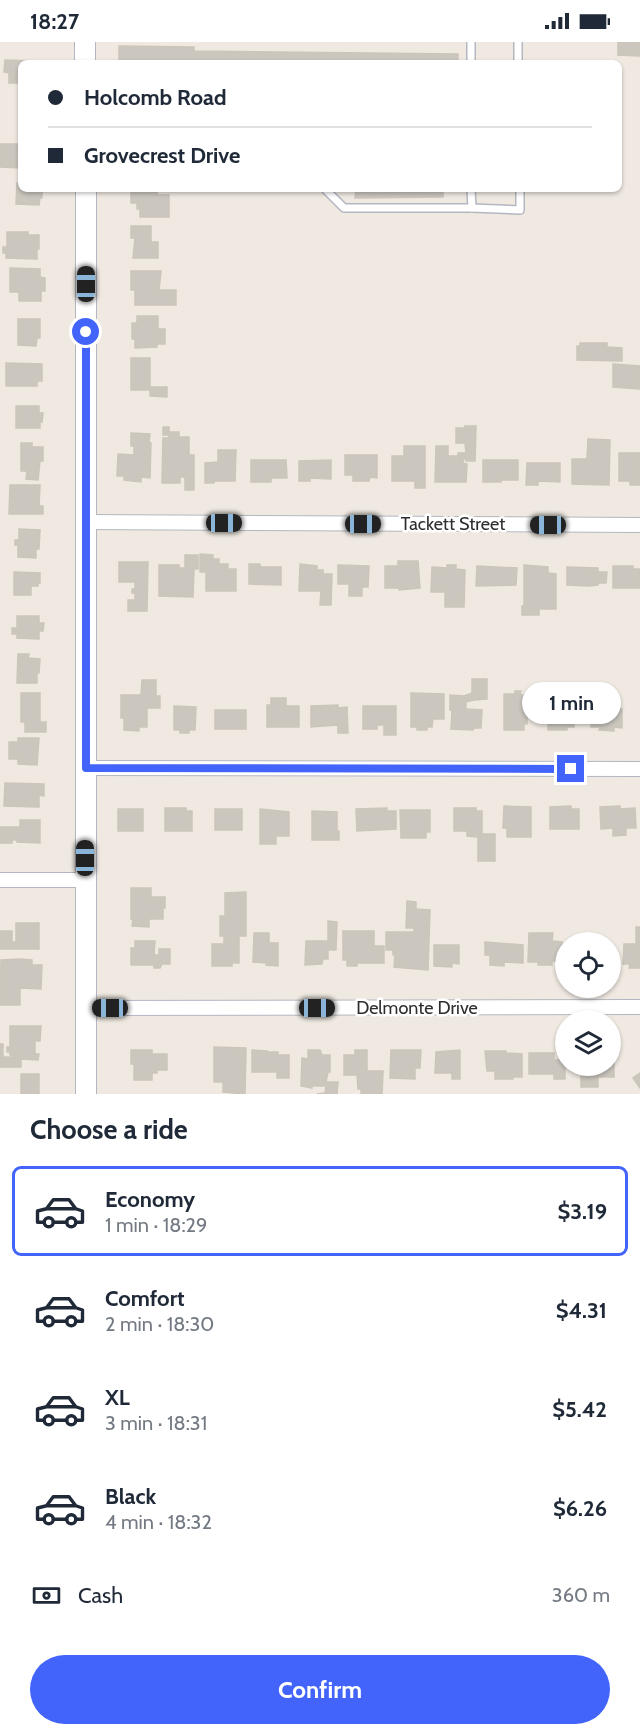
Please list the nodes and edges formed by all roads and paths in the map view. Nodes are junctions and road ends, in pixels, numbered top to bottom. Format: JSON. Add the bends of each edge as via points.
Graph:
{"nodes":[{"id":1,"x":85,"y":42,"type":"edge"},
{"id":2,"x":471,"y":42,"type":"edge"},
{"id":3,"x":518,"y":42,"type":"edge"},
{"id":4,"x":86,"y":60,"type":"edge"},
{"id":5,"x":471,"y":60,"type":"edge"},
{"id":6,"x":518,"y":60,"type":"edge"},
{"id":7,"x":86,"y":192,"type":"edge"},
{"id":8,"x":328,"y":192,"type":"edge"},
{"id":9,"x":471,"y":192,"type":"edge"},
{"id":10,"x":520,"y":192,"type":"edge"},
{"id":11,"x":472,"y":208,"type":"junction"},
{"id":12,"x":86,"y":522,"type":"junction"},
{"id":13,"x":640,"y":525,"type":"edge"},
{"id":14,"x":86,"y":768,"type":"junction"},
{"id":15,"x":640,"y":769,"type":"edge"},
{"id":16,"x":0,"y":880,"type":"edge"},
{"id":17,"x":85,"y":880,"type":"junction"},
{"id":18,"x":640,"y":1007,"type":"edge"},
{"id":19,"x":86,"y":1008,"type":"junction"},
{"id":20,"x":86,"y":1094,"type":"edge"}],
"edges":[{"from":1,"to":4,"type":"street"},
{"from":2,"to":5,"type":"lane"},
{"from":3,"to":6,"type":"lane"},
{"from":7,"to":12,"type":"street"},
{"from":8,"to":11,"type":"lane","via":[[344,208]]},
{"from":9,"to":11,"type":"lane"},
{"from":10,"to":11,"type":"lane","via":[[520,210]]},
{"from":12,"to":13,"type":"street","name":"Tackett Street"},
{"from":12,"to":14,"type":"street"},
{"from":14,"to":15,"type":"street"},
{"from":14,"to":17,"type":"street"},
{"from":16,"to":17,"type":"street"},
{"from":17,"to":19,"type":"street"},
{"from":18,"to":19,"type":"street","name":"Delmonte Drive"},
{"from":19,"to":20,"type":"street"}]}
